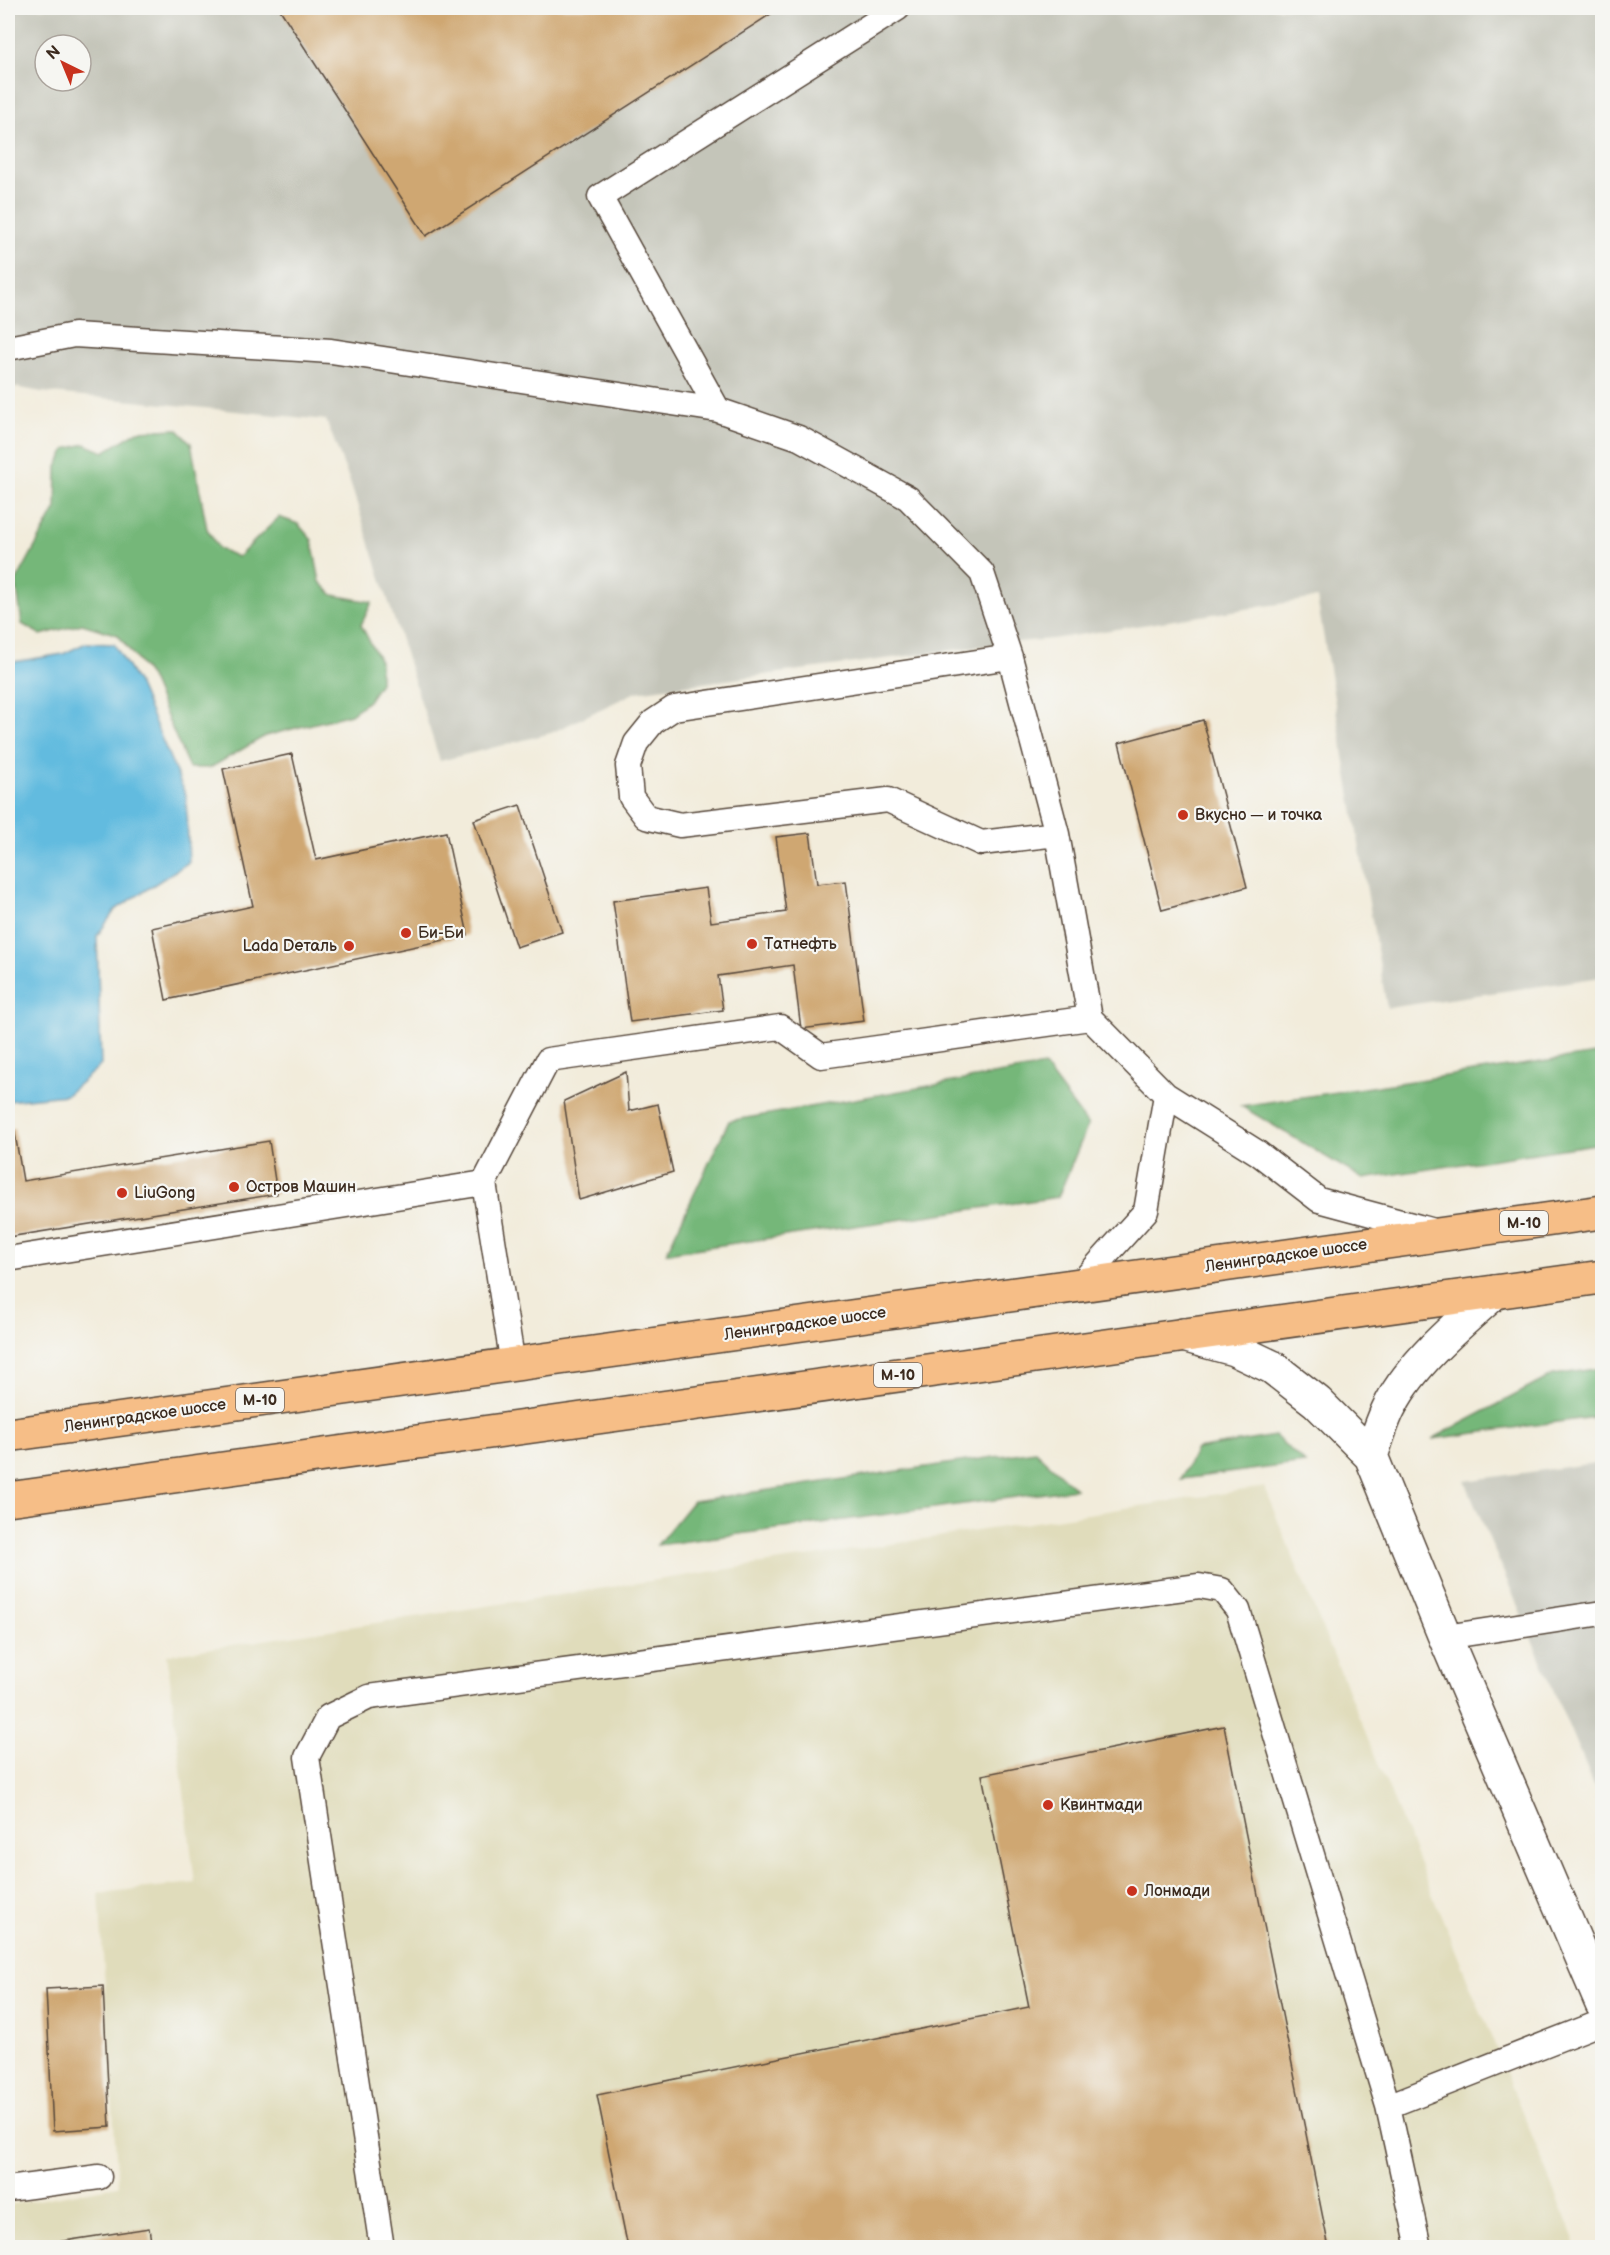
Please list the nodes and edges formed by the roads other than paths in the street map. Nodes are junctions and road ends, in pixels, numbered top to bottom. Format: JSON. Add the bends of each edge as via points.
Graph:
{"nodes":[{"id":1,"x":898,"y":8,"type":"edge"},
{"id":2,"x":8,"y":348,"type":"edge"},
{"id":3,"x":718,"y":410,"type":"junction"},
{"id":4,"x":1010,"y":657,"type":"junction"},
{"id":5,"x":1057,"y":834,"type":"junction"},
{"id":6,"x":1090,"y":1018,"type":"junction"},
{"id":7,"x":1166,"y":1095,"type":"junction"},
{"id":8,"x":484,"y":1183,"type":"junction"},
{"id":9,"x":1602,"y":1212,"type":"edge"},
{"id":10,"x":1446,"y":1234,"type":"junction"},
{"id":11,"x":8,"y":1259,"type":"edge"},
{"id":12,"x":1602,"y":1277,"type":"edge"},
{"id":13,"x":1078,"y":1286,"type":"junction"},
{"id":14,"x":1495,"y":1292,"type":"junction"},
{"id":15,"x":1183,"y":1335,"type":"junction"},
{"id":16,"x":513,"y":1365,"type":"junction"},
{"id":17,"x":8,"y":1435,"type":"edge"},
{"id":18,"x":1371,"y":1456,"type":"junction"},
{"id":19,"x":8,"y":1500,"type":"edge"},
{"id":20,"x":1602,"y":1613,"type":"edge"},
{"id":21,"x":1445,"y":1637,"type":"junction"},
{"id":22,"x":1602,"y":2004,"type":"edge"},
{"id":23,"x":1602,"y":2022,"type":"edge"},
{"id":24,"x":1388,"y":2106,"type":"junction"},
{"id":25,"x":99,"y":2177,"type":"dead end"},
{"id":26,"x":8,"y":2189,"type":"edge"},
{"id":27,"x":382,"y":2247,"type":"edge"},
{"id":28,"x":1419,"y":2247,"type":"edge"}],
"edges":[{"from":1,"to":3,"type":"lane","via":[[600,197]]},
{"from":2,"to":3,"type":"lane","via":[[74,335],[331,351]]},
{"from":3,"to":4,"type":"lane","via":[[799,438],[908,498],[982,573]]},
{"from":4,"to":5,"type":"lane"},
{"from":4,"to":5,"type":"lane","via":[[674,708],[653,722],[636,743],[628,766],[631,797],[646,817],[680,825],[888,800],[981,843]]},
{"from":5,"to":6,"type":"lane"},
{"from":6,"to":7,"type":"lane"},
{"from":6,"to":8,"type":"lane","via":[[821,1056],[780,1027],[548,1060]]},
{"from":7,"to":10,"type":"lane","via":[[1258,1154],[1319,1200]]},
{"from":7,"to":13,"type":"lane","via":[[1146,1211]]},
{"from":8,"to":11,"type":"lane"},
{"from":8,"to":16,"type":"lane"},
{"from":9,"to":10,"type":"highway","name":"Ленинградское шоссе","number":"М-10"},
{"from":10,"to":13,"type":"highway","name":"Ленинградское шоссе","number":"М-10"},
{"from":12,"to":14,"type":"highway","number":"М-10"},
{"from":13,"to":16,"type":"highway","name":"Ленинградское шоссе","number":"М-10"},
{"from":14,"to":15,"type":"highway","number":"М-10"},
{"from":14,"to":18,"type":"street","via":[[1449,1332],[1415,1370],[1391,1404]]},
{"from":15,"to":18,"type":"street","via":[[1234,1349],[1272,1367],[1317,1402]]},
{"from":15,"to":19,"type":"highway","number":"М-10"},
{"from":16,"to":17,"type":"highway","name":"Ленинградское шоссе","number":"М-10"},
{"from":18,"to":21,"type":"street"},
{"from":20,"to":21,"type":"lane"},
{"from":21,"to":22,"type":"street"},
{"from":23,"to":24,"type":"lane"},
{"from":24,"to":27,"type":"lane","via":[[1238,1610],[1222,1590],[1199,1586],[369,1697],[328,1717],[307,1757]]},
{"from":24,"to":28,"type":"lane"},
{"from":25,"to":26,"type":"lane"}]}
